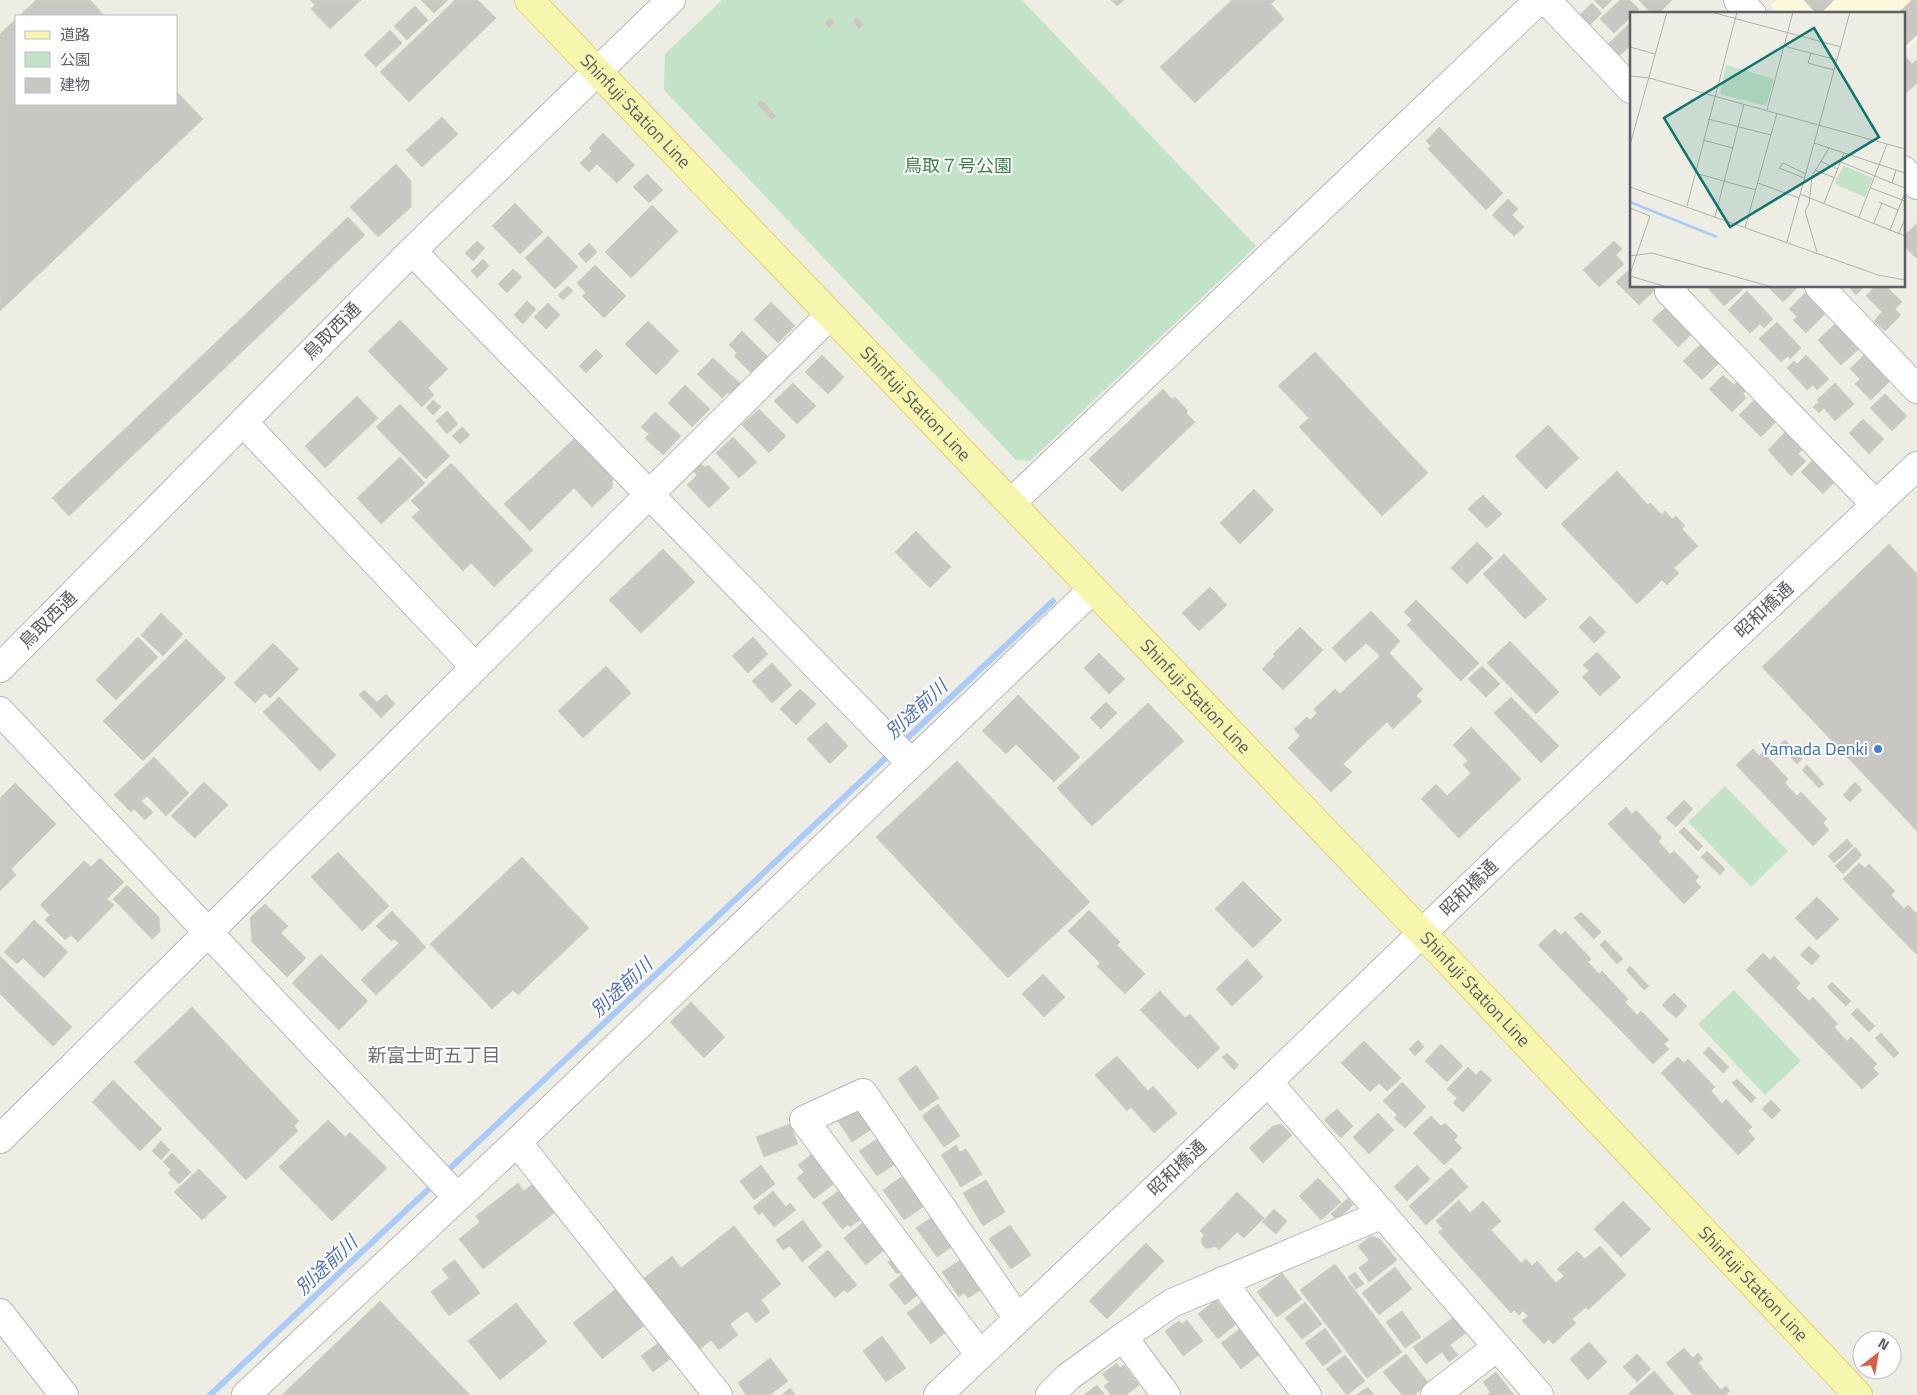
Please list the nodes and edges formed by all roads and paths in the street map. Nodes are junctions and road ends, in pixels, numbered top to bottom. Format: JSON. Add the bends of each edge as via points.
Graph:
{"nodes":[{"id":1,"x":529,"y":0,"type":"edge"},
{"id":2,"x":671,"y":0,"type":"edge"},
{"id":3,"x":1539,"y":0,"type":"edge"},
{"id":4,"x":1546,"y":0,"type":"edge"},
{"id":5,"x":1738,"y":0,"type":"edge"},
{"id":6,"x":1750,"y":12,"type":"edge"},
{"id":7,"x":597,"y":71,"type":"junction"},
{"id":8,"x":1630,"y":88,"type":"edge"},
{"id":9,"x":1904,"y":171,"type":"edge"},
{"id":10,"x":1917,"y":185,"type":"edge"},
{"id":11,"x":412,"y":251,"type":"junction"},
{"id":12,"x":1672,"y":288,"type":"edge"},
{"id":13,"x":1821,"y":288,"type":"edge"},
{"id":14,"x":830,"y":316,"type":"junction"},
{"id":15,"x":1917,"y":389,"type":"edge"},
{"id":16,"x":243,"y":422,"type":"junction"},
{"id":17,"x":1917,"y":466,"type":"edge"},
{"id":18,"x":649,"y":495,"type":"junction"},
{"id":19,"x":1011,"y":503,"type":"junction"},
{"id":20,"x":1876,"y":505,"type":"junction"},
{"id":21,"x":1092,"y":590,"type":"junction"},
{"id":22,"x":0,"y":668,"type":"edge"},
{"id":23,"x":475,"y":668,"type":"junction"},
{"id":24,"x":0,"y":711,"type":"edge"},
{"id":25,"x":911,"y":763,"type":"junction"},
{"id":26,"x":208,"y":933,"type":"junction"},
{"id":27,"x":1422,"y":933,"type":"junction"},
{"id":28,"x":1268,"y":1082,"type":"junction"},
{"id":29,"x":0,"y":1140,"type":"edge"},
{"id":30,"x":517,"y":1142,"type":"junction"},
{"id":31,"x":457,"y":1197,"type":"junction"},
{"id":32,"x":1384,"y":1214,"type":"junction"},
{"id":33,"x":1222,"y":1281,"type":"junction"},
{"id":34,"x":0,"y":1313,"type":"edge"},
{"id":35,"x":1018,"y":1319,"type":"junction"},
{"id":36,"x":1123,"y":1337,"type":"junction"},
{"id":37,"x":1497,"y":1347,"type":"junction"},
{"id":38,"x":980,"y":1355,"type":"junction"},
{"id":39,"x":64,"y":1395,"type":"edge"},
{"id":40,"x":246,"y":1395,"type":"edge"},
{"id":41,"x":718,"y":1395,"type":"edge"},
{"id":42,"x":938,"y":1395,"type":"edge"},
{"id":43,"x":1050,"y":1395,"type":"edge"},
{"id":44,"x":1166,"y":1395,"type":"edge"},
{"id":45,"x":1307,"y":1395,"type":"edge"},
{"id":46,"x":1435,"y":1395,"type":"edge"},
{"id":47,"x":1539,"y":1395,"type":"edge"},
{"id":48,"x":1858,"y":1395,"type":"edge"}],
"edges":[{"from":1,"to":7,"type":"main road","name":"Shinfuji Station Line"},
{"from":2,"to":7,"type":"street","name":"鳥取西通"},
{"from":3,"to":19,"type":"street"},
{"from":4,"to":8,"type":"street"},
{"from":5,"to":6,"type":"street"},
{"from":7,"to":11,"type":"street","name":"鳥取西通"},
{"from":7,"to":14,"type":"main road","name":"Shinfuji Station Line"},
{"from":9,"to":10,"type":"street"},
{"from":11,"to":16,"type":"street","name":"鳥取西通"},
{"from":11,"to":18,"type":"street"},
{"from":12,"to":20,"type":"street","via":[[1669,291]]},
{"from":13,"to":15,"type":"street"},
{"from":14,"to":18,"type":"street"},
{"from":14,"to":19,"type":"main road","name":"Shinfuji Station Line"},
{"from":16,"to":22,"type":"street","name":"鳥取西通"},
{"from":16,"to":23,"type":"street"},
{"from":17,"to":20,"type":"street","name":"昭和橋通"},
{"from":18,"to":23,"type":"street"},
{"from":18,"to":25,"type":"street"},
{"from":19,"to":21,"type":"main road","name":"Shinfuji Station Line"},
{"from":20,"to":27,"type":"street","name":"昭和橋通"},
{"from":21,"to":25,"type":"street"},
{"from":21,"to":27,"type":"main road","name":"Shinfuji Station Line"},
{"from":23,"to":26,"type":"street"},
{"from":24,"to":26,"type":"street"},
{"from":25,"to":30,"type":"street"},
{"from":26,"to":29,"type":"street"},
{"from":26,"to":31,"type":"street"},
{"from":27,"to":28,"type":"street","name":"昭和橋通"},
{"from":27,"to":48,"type":"main road","name":"Shinfuji Station Line"},
{"from":28,"to":32,"type":"street"},
{"from":28,"to":35,"type":"street","name":"昭和橋通"},
{"from":30,"to":31,"type":"street"},
{"from":30,"to":41,"type":"street"},
{"from":31,"to":40,"type":"street"},
{"from":32,"to":33,"type":"street"},
{"from":32,"to":37,"type":"street"},
{"from":33,"to":36,"type":"street","via":[[1172,1303]]},
{"from":33,"to":45,"type":"street"},
{"from":34,"to":39,"type":"street"},
{"from":35,"to":38,"type":"street","name":"昭和橋通"},
{"from":35,"to":38,"type":"street","via":[[863,1093],[804,1120]]},
{"from":36,"to":43,"type":"street","via":[[1068,1377]]},
{"from":36,"to":44,"type":"street"},
{"from":37,"to":46,"type":"street"},
{"from":37,"to":47,"type":"street"},
{"from":38,"to":42,"type":"street","name":"昭和橋通"}]}
